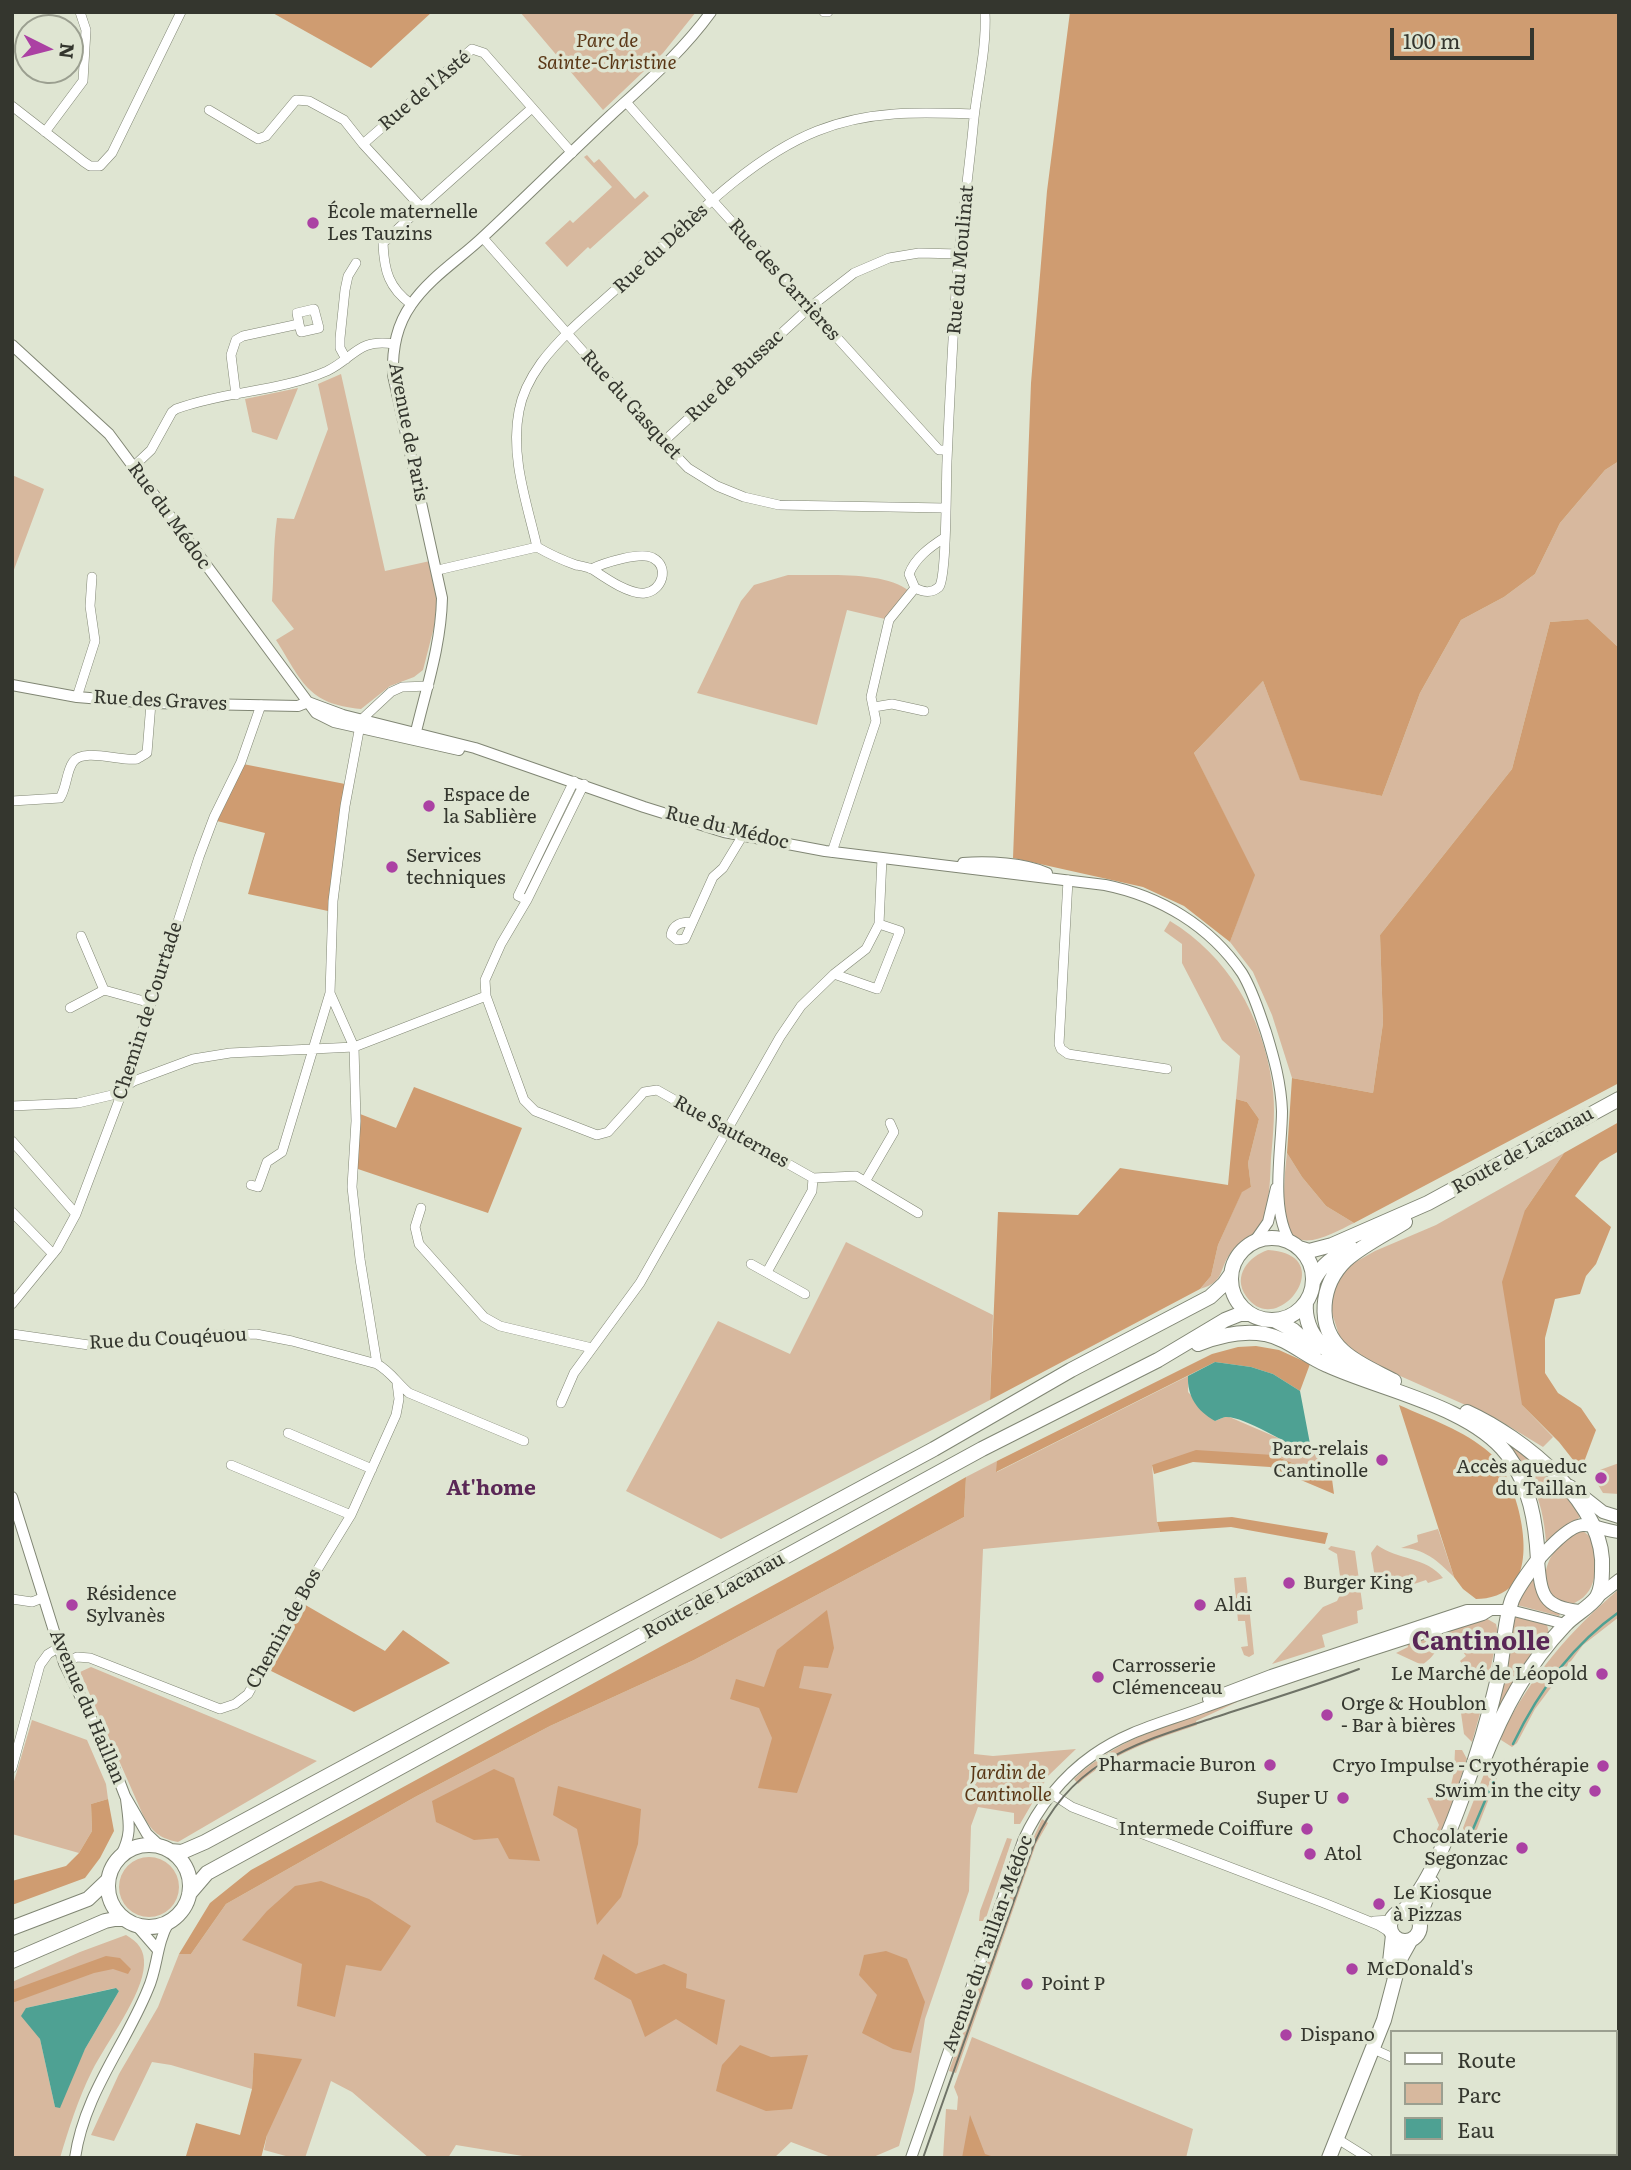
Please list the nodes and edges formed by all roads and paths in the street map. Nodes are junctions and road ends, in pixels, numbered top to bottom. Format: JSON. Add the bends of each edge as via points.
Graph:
{"nodes":[{"id":1,"x":80,"y":12,"type":"edge"},
{"id":2,"x":181,"y":12,"type":"edge"},
{"id":3,"x":710,"y":12,"type":"edge"},
{"id":4,"x":985,"y":12,"type":"edge"},
{"id":5,"x":626,"y":102,"type":"junction"},
{"id":6,"x":12,"y":106,"type":"edge"},
{"id":7,"x":532,"y":108,"type":"junction"},
{"id":8,"x":209,"y":110,"type":"dead end"},
{"id":9,"x":974,"y":114,"type":"junction"},
{"id":10,"x":45,"y":132,"type":"junction"},
{"id":11,"x":363,"y":144,"type":"junction"},
{"id":12,"x":572,"y":153,"type":"junction"},
{"id":13,"x":713,"y":201,"type":"junction"},
{"id":14,"x":421,"y":207,"type":"junction"},
{"id":15,"x":482,"y":238,"type":"junction"},
{"id":16,"x":959,"y":254,"type":"junction"},
{"id":17,"x":356,"y":264,"type":"dead end"},
{"id":18,"x":411,"y":304,"type":"junction"},
{"id":19,"x":809,"y":307,"type":"junction"},
{"id":20,"x":299,"y":324,"type":"dead end"},
{"id":21,"x":568,"y":335,"type":"junction"},
{"id":22,"x":394,"y":344,"type":"junction"},
{"id":23,"x":12,"y":345,"type":"edge"},
{"id":24,"x":345,"y":359,"type":"junction"},
{"id":25,"x":236,"y":395,"type":"junction"},
{"id":26,"x":663,"y":442,"type":"junction"},
{"id":27,"x":947,"y":450,"type":"junction"},
{"id":28,"x":133,"y":467,"type":"junction"},
{"id":29,"x":945,"y":508,"type":"junction"},
{"id":30,"x":944,"y":538,"type":"junction"},
{"id":31,"x":537,"y":547,"type":"junction"},
{"id":32,"x":591,"y":569,"type":"junction"},
{"id":33,"x":438,"y":570,"type":"junction"},
{"id":34,"x":92,"y":577,"type":"dead end"},
{"id":35,"x":915,"y":588,"type":"junction"},
{"id":36,"x":12,"y":685,"type":"edge"},
{"id":37,"x":429,"y":685,"type":"junction"},
{"id":38,"x":77,"y":697,"type":"junction"},
{"id":39,"x":308,"y":702,"type":"junction"},
{"id":40,"x":151,"y":703,"type":"junction"},
{"id":41,"x":261,"y":705,"type":"junction"},
{"id":42,"x":874,"y":707,"type":"junction"},
{"id":43,"x":924,"y":711,"type":"dead end"},
{"id":44,"x":361,"y":724,"type":"junction"},
{"id":45,"x":415,"y":733,"type":"junction"},
{"id":46,"x":579,"y":783,"type":"junction"},
{"id":47,"x":12,"y":801,"type":"edge"},
{"id":48,"x":743,"y":835,"type":"junction"},
{"id":49,"x":832,"y":852,"type":"junction"},
{"id":50,"x":882,"y":858,"type":"junction"},
{"id":51,"x":1068,"y":880,"type":"junction"},
{"id":52,"x":692,"y":922,"type":"dead end"},
{"id":53,"x":879,"y":924,"type":"junction"},
{"id":54,"x":81,"y":936,"type":"dead end"},
{"id":55,"x":834,"y":974,"type":"junction"},
{"id":56,"x":104,"y":989,"type":"junction"},
{"id":57,"x":330,"y":993,"type":"junction"},
{"id":58,"x":486,"y":996,"type":"junction"},
{"id":59,"x":150,"y":1003,"type":"junction"},
{"id":60,"x":70,"y":1008,"type":"dead end"},
{"id":61,"x":354,"y":1047,"type":"junction"},
{"id":62,"x":312,"y":1050,"type":"junction"},
{"id":63,"x":1167,"y":1069,"type":"dead end"},
{"id":64,"x":124,"y":1087,"type":"junction"},
{"id":65,"x":1619,"y":1099,"type":"edge"},
{"id":66,"x":12,"y":1106,"type":"edge"},
{"id":67,"x":890,"y":1123,"type":"dead end"},
{"id":68,"x":726,"y":1129,"type":"junction"},
{"id":69,"x":12,"y":1141,"type":"edge"},
{"id":70,"x":813,"y":1178,"type":"junction"},
{"id":71,"x":866,"y":1180,"type":"junction"},
{"id":72,"x":1278,"y":1182,"type":"junction"},
{"id":73,"x":251,"y":1185,"type":"dead end"},
{"id":74,"x":1428,"y":1203,"type":"junction"},
{"id":75,"x":421,"y":1208,"type":"dead end"},
{"id":76,"x":12,"y":1212,"type":"edge"},
{"id":77,"x":918,"y":1213,"type":"dead end"},
{"id":78,"x":76,"y":1214,"type":"junction"},
{"id":79,"x":1405,"y":1222,"type":"junction"},
{"id":80,"x":1254,"y":1242,"type":"junction"},
{"id":81,"x":1295,"y":1245,"type":"junction"},
{"id":82,"x":53,"y":1254,"type":"junction"},
{"id":83,"x":751,"y":1264,"type":"dead end"},
{"id":84,"x":767,"y":1272,"type":"junction"},
{"id":85,"x":1231,"y":1274,"type":"junction"},
{"id":86,"x":1313,"y":1282,"type":"junction"},
{"id":87,"x":805,"y":1294,"type":"dead end"},
{"id":88,"x":1306,"y":1302,"type":"junction"},
{"id":89,"x":12,"y":1304,"type":"edge"},
{"id":90,"x":1250,"y":1314,"type":"junction"},
{"id":91,"x":1274,"y":1320,"type":"junction"},
{"id":92,"x":12,"y":1334,"type":"edge"},
{"id":93,"x":592,"y":1348,"type":"junction"},
{"id":94,"x":1158,"y":1360,"type":"junction"},
{"id":95,"x":377,"y":1364,"type":"junction"},
{"id":96,"x":1350,"y":1375,"type":"junction"},
{"id":97,"x":1394,"y":1381,"type":"junction"},
{"id":98,"x":397,"y":1383,"type":"junction"},
{"id":99,"x":561,"y":1403,"type":"dead end"},
{"id":100,"x":288,"y":1433,"type":"dead end"},
{"id":101,"x":524,"y":1441,"type":"dead end"},
{"id":102,"x":231,"y":1465,"type":"dead end"},
{"id":103,"x":372,"y":1469,"type":"junction"},
{"id":104,"x":1559,"y":1479,"type":"junction"},
{"id":105,"x":12,"y":1497,"type":"edge"},
{"id":106,"x":351,"y":1514,"type":"junction"},
{"id":107,"x":1619,"y":1517,"type":"edge"},
{"id":108,"x":1594,"y":1527,"type":"junction"},
{"id":109,"x":1619,"y":1532,"type":"edge"},
{"id":110,"x":1538,"y":1560,"type":"junction"},
{"id":111,"x":1619,"y":1580,"type":"edge"},
{"id":112,"x":1597,"y":1597,"type":"junction"},
{"id":113,"x":42,"y":1598,"type":"junction"},
{"id":114,"x":12,"y":1599,"type":"edge"},
{"id":115,"x":1510,"y":1609,"type":"junction"},
{"id":116,"x":1579,"y":1611,"type":"junction"},
{"id":117,"x":1566,"y":1624,"type":"junction"},
{"id":118,"x":58,"y":1648,"type":"junction"},
{"id":119,"x":64,"y":1663,"type":"junction"},
{"id":120,"x":12,"y":1768,"type":"edge"},
{"id":121,"x":1052,"y":1794,"type":"junction"},
{"id":122,"x":125,"y":1796,"type":"junction"},
{"id":123,"x":166,"y":1849,"type":"junction"},
{"id":124,"x":121,"y":1856,"type":"junction"},
{"id":125,"x":108,"y":1880,"type":"junction"},
{"id":126,"x":189,"y":1894,"type":"junction"},
{"id":127,"x":1403,"y":1911,"type":"junction"},
{"id":128,"x":131,"y":1922,"type":"junction"},
{"id":129,"x":169,"y":1922,"type":"junction"},
{"id":130,"x":1420,"y":1922,"type":"junction"},
{"id":131,"x":12,"y":1928,"type":"edge"},
{"id":132,"x":1392,"y":1930,"type":"junction"},
{"id":133,"x":1410,"y":1941,"type":"junction"},
{"id":134,"x":157,"y":1949,"type":"junction"},
{"id":135,"x":12,"y":1961,"type":"edge"},
{"id":136,"x":1371,"y":2048,"type":"junction"},
{"id":137,"x":1390,"y":2057,"type":"edge"},
{"id":138,"x":1336,"y":2138,"type":"junction"},
{"id":139,"x":75,"y":2158,"type":"edge"},
{"id":140,"x":911,"y":2158,"type":"edge"},
{"id":141,"x":1329,"y":2158,"type":"edge"},
{"id":142,"x":1368,"y":2158,"type":"edge"}],
"edges":[{"from":1,"to":10,"type":"street","via":[[86,30],[83,81]]},
{"from":2,"to":10,"type":"street","via":[[112,153],[100,166],[90,166]]},
{"from":3,"to":5,"type":"street","name":"Avenue de Paris","via":[[684,48]]},
{"from":4,"to":9,"type":"street","name":"Rue du Moulinat"},
{"from":5,"to":12,"type":"street","name":"Avenue de Paris"},
{"from":5,"to":13,"type":"street","name":"Rue des Carrières"},
{"from":6,"to":10,"type":"street"},
{"from":7,"to":11,"type":"street","name":"Rue de l'Asté","via":[[484,53],[472,49]]},
{"from":7,"to":12,"type":"street","name":"Rue de l'Asté"},
{"from":7,"to":14,"type":"street"},
{"from":8,"to":11,"type":"street","via":[[258,139],[266,136],[296,100],[304,99],[344,120]]},
{"from":9,"to":13,"type":"street","name":"Rue du Déhès","via":[[908,111],[836,123],[768,156]]},
{"from":9,"to":16,"type":"street","name":"Rue du Moulinat"},
{"from":11,"to":14,"type":"street","name":"Rue de l'Asté"},
{"from":12,"to":15,"type":"street","name":"Avenue de Paris"},
{"from":13,"to":19,"type":"street","name":"Rue des Carrières"},
{"from":13,"to":21,"type":"street","name":"Rue du Déhès"},
{"from":14,"to":18,"type":"street","via":[[383,243],[393,289]]},
{"from":15,"to":18,"type":"street","name":"Avenue de Paris"},
{"from":15,"to":21,"type":"street","name":"Rue du Gasquet"},
{"from":16,"to":19,"type":"street","name":"Rue de Bussac","via":[[889,258],[853,273]]},
{"from":16,"to":27,"type":"street","name":"Rue du Moulinat"},
{"from":17,"to":24,"type":"street","via":[[345,290],[340,338]]},
{"from":18,"to":22,"type":"street","name":"Avenue de Paris"},
{"from":19,"to":26,"type":"street","name":"Rue de Bussac"},
{"from":19,"to":27,"type":"street","name":"Rue des Carrières","via":[[939,450]]},
{"from":20,"to":25,"type":"street","via":[[236,340],[231,355]]},
{"from":21,"to":26,"type":"street","name":"Rue du Gasquet"},
{"from":21,"to":31,"type":"street","name":"Rue du Déhès","via":[[542,362],[519,410],[516,454]]},
{"from":22,"to":24,"type":"street","via":[[362,346]]},
{"from":22,"to":33,"type":"street","name":"Avenue de Paris","via":[[393,375]]},
{"from":23,"to":28,"type":"street","name":"Rue du Médoc","via":[[97,421]]},
{"from":24,"to":25,"type":"street","via":[[301,381]]},
{"from":25,"to":28,"type":"street","via":[[172,412],[151,450]]},
{"from":26,"to":29,"type":"street","name":"Rue du Gasquet","via":[[688,468],[744,497],[779,505]]},
{"from":27,"to":29,"type":"street","name":"Rue du Moulinat"},
{"from":28,"to":39,"type":"street","name":"Rue du Médoc"},
{"from":29,"to":30,"type":"street","name":"Rue du Moulinat"},
{"from":30,"to":35,"type":"street","via":[[911,568],[910,583]]},
{"from":30,"to":35,"type":"street","name":"Rue du Moulinat","via":[[942,582],[932,592]]},
{"from":31,"to":32,"type":"street"},
{"from":31,"to":33,"type":"street"},
{"from":32,"to":32,"type":"street","via":[[640,593],[654,590],[663,574],[661,565],[644,555]]},
{"from":33,"to":37,"type":"street","name":"Avenue de Paris","via":[[442,625]]},
{"from":34,"to":38,"type":"street","via":[[95,640]]},
{"from":35,"to":42,"type":"street","via":[[889,621],[871,697]]},
{"from":36,"to":38,"type":"street","name":"Rue des Graves"},
{"from":37,"to":44,"type":"street","via":[[391,692]]},
{"from":37,"to":45,"type":"street","name":"Avenue de Paris"},
{"from":38,"to":40,"type":"street","name":"Rue des Graves"},
{"from":39,"to":41,"type":"street","name":"Rue des Graves"},
{"from":39,"to":44,"type":"street","name":"Rue du Médoc","via":[[316,713],[334,722]]},
{"from":40,"to":41,"type":"street","name":"Rue des Graves"},
{"from":40,"to":47,"type":"street","via":[[147,753],[138,759],[78,757],[60,798]]},
{"from":41,"to":59,"type":"street","name":"Chemin de Courtade","via":[[206,837]]},
{"from":42,"to":43,"type":"street","via":[[892,704]]},
{"from":42,"to":49,"type":"street","via":[[876,721]]},
{"from":44,"to":45,"type":"street","name":"Rue du Médoc"},
{"from":44,"to":57,"type":"street","via":[[333,901]]},
{"from":45,"to":46,"type":"street","name":"Rue du Médoc"},
{"from":46,"to":48,"type":"street","name":"Rue du Médoc"},
{"from":46,"to":58,"type":"street","via":[[518,896],[527,900],[485,980]]},
{"from":48,"to":49,"type":"street","name":"Rue du Médoc"},
{"from":48,"to":52,"type":"street","via":[[713,877]]},
{"from":49,"to":50,"type":"street","name":"Rue du Médoc"},
{"from":50,"to":51,"type":"street","name":"Rue du Médoc"},
{"from":50,"to":53,"type":"street"},
{"from":51,"to":63,"type":"street","via":[[1061,1049],[1068,1054]]},
{"from":51,"to":72,"type":"street","name":"Rue du Médoc","via":[[1121,888],[1161,902],[1195,924],[1242,974],[1279,1081]]},
{"from":53,"to":55,"type":"street","via":[[866,949]]},
{"from":53,"to":55,"type":"street","via":[[900,931],[877,989]]},
{"from":54,"to":56,"type":"street"},
{"from":55,"to":68,"type":"street","via":[[801,1006],[779,1037]]},
{"from":56,"to":59,"type":"street"},
{"from":56,"to":60,"type":"street"},
{"from":57,"to":61,"type":"street"},
{"from":57,"to":62,"type":"street"},
{"from":58,"to":61,"type":"street"},
{"from":58,"to":68,"type":"street","name":"Rue Sauternes","via":[[524,1100],[536,1111],[597,1135],[608,1132],[645,1092],[657,1090]]},
{"from":59,"to":64,"type":"street","name":"Chemin de Courtade"},
{"from":61,"to":62,"type":"street"},
{"from":61,"to":95,"type":"street","via":[[352,1187]]},
{"from":62,"to":64,"type":"street","via":[[192,1059]]},
{"from":62,"to":73,"type":"street","via":[[282,1152],[267,1162],[258,1187]]},
{"from":64,"to":66,"type":"street","via":[[112,1095],[78,1103]]},
{"from":64,"to":78,"type":"street","name":"Chemin de Courtade"},
{"from":65,"to":74,"type":"main road","name":"Route de Lacanau"},
{"from":67,"to":71,"type":"street","via":[[894,1132]]},
{"from":68,"to":70,"type":"street","name":"Rue Sauternes"},
{"from":68,"to":93,"type":"street","via":[[640,1283]]},
{"from":69,"to":78,"type":"street"},
{"from":70,"to":71,"type":"street","via":[[843,1175]]},
{"from":70,"to":84,"type":"street","via":[[812,1191]]},
{"from":71,"to":77,"type":"street"},
{"from":72,"to":80,"type":"street","name":"Rue du Médoc","via":[[1268,1222]]},
{"from":72,"to":81,"type":"street","name":"Rue du Médoc","via":[[1283,1227]]},
{"from":74,"to":79,"type":"main road","name":"Route de Lacanau"},
{"from":74,"to":81,"type":"main road","name":"Route de Lacanau","via":[[1332,1245],[1309,1251]]},
{"from":75,"to":93,"type":"street","via":[[415,1227],[419,1244],[484,1317],[499,1326]]},
{"from":76,"to":82,"type":"street"},
{"from":78,"to":82,"type":"street","name":"Chemin de Courtade"},
{"from":79,"to":86,"type":"main road","name":"Route de Lacanau","via":[[1327,1261]]},
{"from":79,"to":97,"type":"main road","via":[[1344,1262],[1329,1283],[1324,1307],[1329,1331],[1342,1350]]},
{"from":80,"to":81,"type":"main road","via":[[1279,1238]]},
{"from":80,"to":85,"type":"main road","via":[[1235,1261]]},
{"from":81,"to":86,"type":"main road","via":[[1307,1258]]},
{"from":82,"to":89,"type":"street","name":"Chemin de Courtade"},
{"from":83,"to":84,"type":"street"},
{"from":84,"to":87,"type":"street"},
{"from":85,"to":90,"type":"main road","via":[[1234,1297]]},
{"from":85,"to":123,"type":"main road","name":"Route de Lacanau","via":[[1210,1297],[922,1456],[205,1842],[181,1852]]},
{"from":86,"to":88,"type":"main road"},
{"from":88,"to":91,"type":"main road","via":[[1286,1318]]},
{"from":88,"to":97,"type":"main road","via":[[1307,1324],[1321,1345],[1350,1366]]},
{"from":90,"to":91,"type":"main road"},
{"from":90,"to":94,"type":"main road","name":"Route de Lacanau","via":[[1225,1320]]},
{"from":91,"to":96,"type":"main road"},
{"from":92,"to":95,"type":"street","name":"Rue du Couqéuou","via":[[96,1346],[256,1334]]},
{"from":93,"to":99,"type":"street"},
{"from":94,"to":96,"type":"main road","via":[[1213,1337],[1249,1333],[1287,1342]]},
{"from":94,"to":126,"type":"main road","name":"Route de Lacanau","via":[[982,1449],[207,1873]]},
{"from":95,"to":98,"type":"street","name":"Rue du Couqéuou"},
{"from":96,"to":110,"type":"main road","via":[[1447,1412],[1497,1444],[1528,1494]]},
{"from":97,"to":104,"type":"main road","via":[[1496,1427]]},
{"from":98,"to":101,"type":"street","name":"Rue du Couqéuou","via":[[409,1393]]},
{"from":98,"to":103,"type":"street","name":"Chemin de Bos","via":[[396,1415]]},
{"from":100,"to":103,"type":"street"},
{"from":102,"to":106,"type":"street"},
{"from":103,"to":106,"type":"street","name":"Chemin de Bos"},
{"from":104,"to":107,"type":"main road","via":[[1603,1512]]},
{"from":104,"to":108,"type":"main road"},
{"from":105,"to":113,"type":"street","name":"Avenue du Haillan"},
{"from":106,"to":119,"type":"street","name":"Chemin de Bos","via":[[248,1694],[235,1704],[220,1709],[205,1705],[84,1656]]},
{"from":108,"to":109,"type":"main road"},
{"from":108,"to":110,"type":"main road","via":[[1578,1526]]},
{"from":108,"to":112,"type":"main road","via":[[1603,1568]]},
{"from":110,"to":115,"type":"main road"},
{"from":110,"to":116,"type":"main road","via":[[1547,1600],[1559,1608]]},
{"from":111,"to":112,"type":"main road"},
{"from":112,"to":116,"type":"main road"},
{"from":113,"to":114,"type":"street","via":[[32,1602]]},
{"from":113,"to":118,"type":"street","name":"Avenue du Haillan"},
{"from":115,"to":117,"type":"street","name":"Avenue du Taillan-Médoc"},
{"from":115,"to":121,"type":"street","name":"Avenue du Taillan-Médoc","via":[[1490,1610],[1174,1716],[1094,1754]]},
{"from":115,"to":127,"type":"main road","via":[[1489,1714],[1467,1780],[1429,1873]]},
{"from":116,"to":117,"type":"main road"},
{"from":117,"to":130,"type":"main road","via":[[1525,1675],[1500,1717]]},
{"from":118,"to":119,"type":"street","name":"Avenue du Haillan"},
{"from":118,"to":120,"type":"street","via":[[40,1665]]},
{"from":119,"to":122,"type":"street","name":"Avenue du Haillan"},
{"from":121,"to":132,"type":"street","via":[[1072,1807]]},
{"from":121,"to":140,"type":"street","name":"Avenue du Taillan-Médoc","via":[[1023,1841]]},
{"from":122,"to":123,"type":"street","name":"Avenue du Haillan","via":[[147,1834]]},
{"from":122,"to":124,"type":"street","name":"Avenue du Haillan","via":[[130,1830]]},
{"from":123,"to":124,"type":"main road","via":[[140,1846]]},
{"from":123,"to":126,"type":"main road","via":[[186,1870]]},
{"from":124,"to":125,"type":"main road"},
{"from":125,"to":128,"type":"main road","via":[[111,1902]]},
{"from":125,"to":131,"type":"main road","via":[[88,1899]]},
{"from":126,"to":129,"type":"main road"},
{"from":127,"to":130,"type":"main road","via":[[1412,1912]]},
{"from":127,"to":132,"type":"main road"},
{"from":128,"to":129,"type":"main road","via":[[159,1926]]},
{"from":128,"to":134,"type":"street"},
{"from":128,"to":135,"type":"main road","via":[[105,1921]]},
{"from":129,"to":134,"type":"street"},
{"from":130,"to":133,"type":"main road","via":[[1418,1935]]},
{"from":132,"to":133,"type":"main road","via":[[1401,1941]]},
{"from":132,"to":136,"type":"main road","via":[[1390,1968]]},
{"from":133,"to":136,"type":"main road"},
{"from":134,"to":139,"type":"street","via":[[150,1985],[97,2085]]},
{"from":136,"to":137,"type":"street"},
{"from":136,"to":138,"type":"main road"},
{"from":138,"to":141,"type":"main road"},
{"from":138,"to":142,"type":"street"}]}
